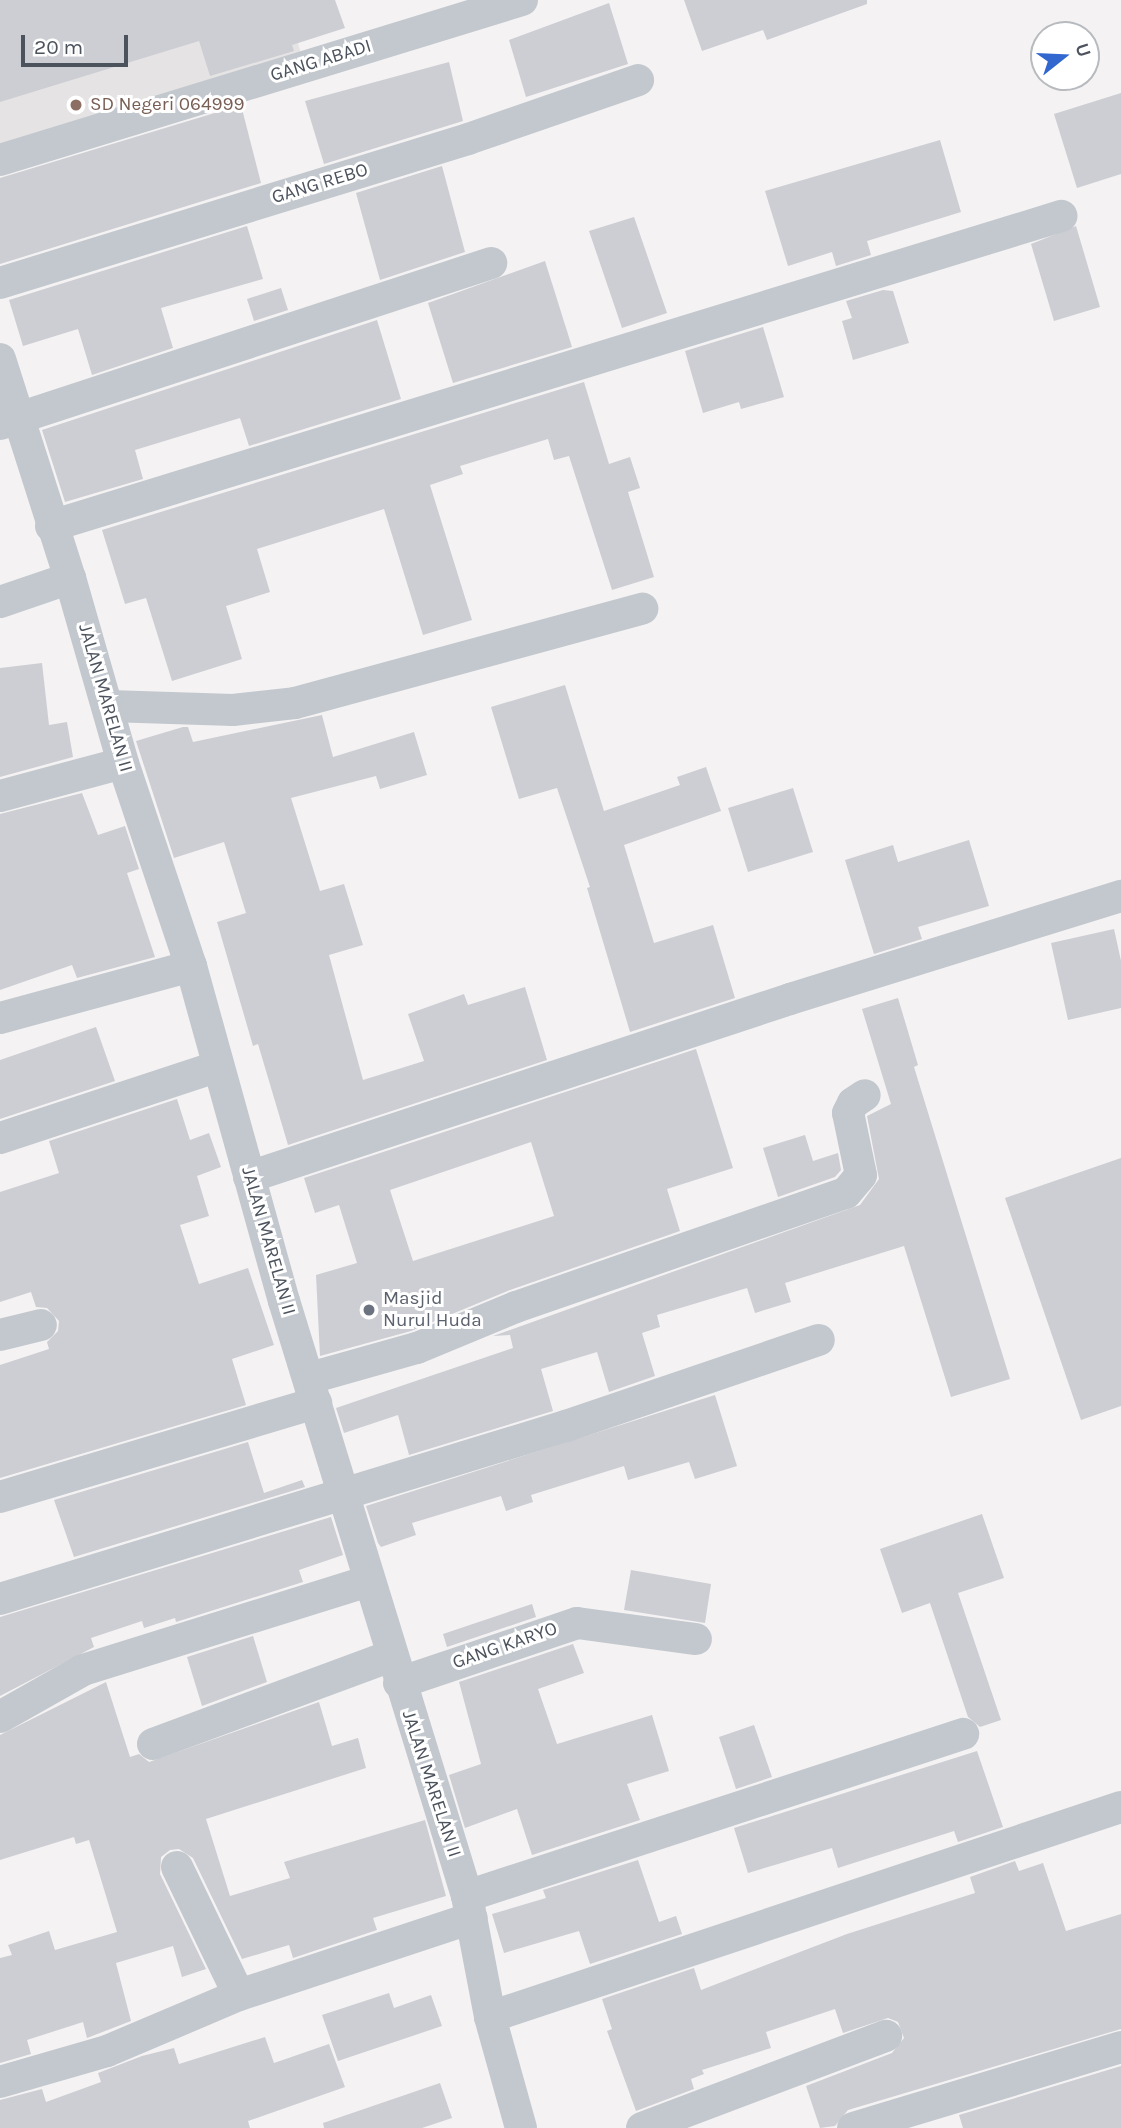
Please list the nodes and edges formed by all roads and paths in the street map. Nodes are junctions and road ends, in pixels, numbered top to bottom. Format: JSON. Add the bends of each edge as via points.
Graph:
{"nodes":[{"id":1,"x":522,"y":0,"type":"edge"},
{"id":2,"x":638,"y":80,"type":"dead end"},
{"id":3,"x":0,"y":160,"type":"edge"},
{"id":4,"x":1061,"y":216,"type":"dead end"},
{"id":5,"x":491,"y":263,"type":"dead end"},
{"id":6,"x":0,"y":283,"type":"edge"},
{"id":7,"x":0,"y":359,"type":"edge"},
{"id":8,"x":10,"y":421,"type":"edge"},
{"id":9,"x":51,"y":526,"type":"junction"},
{"id":10,"x":71,"y":578,"type":"junction"},
{"id":11,"x":0,"y":602,"type":"edge"},
{"id":12,"x":642,"y":609,"type":"dead end"},
{"id":13,"x":109,"y":706,"type":"junction"},
{"id":14,"x":123,"y":763,"type":"junction"},
{"id":15,"x":0,"y":796,"type":"edge"},
{"id":16,"x":1121,"y":896,"type":"edge"},
{"id":17,"x":191,"y":966,"type":"junction"},
{"id":18,"x":0,"y":1018,"type":"edge"},
{"id":19,"x":216,"y":1067,"type":"junction"},
{"id":20,"x":865,"y":1095,"type":"dead end"},
{"id":21,"x":0,"y":1138,"type":"edge"},
{"id":22,"x":249,"y":1177,"type":"junction"},
{"id":23,"x":41,"y":1325,"type":"dead end"},
{"id":24,"x":0,"y":1335,"type":"edge"},
{"id":25,"x":819,"y":1340,"type":"dead end"},
{"id":26,"x":313,"y":1391,"type":"junction"},
{"id":27,"x":345,"y":1494,"type":"junction"},
{"id":28,"x":0,"y":1497,"type":"edge"},
{"id":29,"x":369,"y":1581,"type":"junction"},
{"id":30,"x":0,"y":1599,"type":"edge"},
{"id":31,"x":696,"y":1639,"type":"dead end"},
{"id":32,"x":395,"y":1669,"type":"junction"},
{"id":33,"x":0,"y":1717,"type":"edge"},
{"id":34,"x":964,"y":1734,"type":"dead end"},
{"id":35,"x":153,"y":1744,"type":"dead end"},
{"id":36,"x":1121,"y":1807,"type":"edge"},
{"id":37,"x":177,"y":1867,"type":"dead end"},
{"id":38,"x":470,"y":1907,"type":"junction"},
{"id":39,"x":239,"y":1995,"type":"junction"},
{"id":40,"x":489,"y":2017,"type":"junction"},
{"id":41,"x":886,"y":2036,"type":"dead end"},
{"id":42,"x":1121,"y":2046,"type":"edge"},
{"id":43,"x":0,"y":2082,"type":"edge"},
{"id":44,"x":521,"y":2128,"type":"edge"},
{"id":45,"x":642,"y":2128,"type":"edge"},
{"id":46,"x":853,"y":2128,"type":"edge"}],
"edges":[{"from":1,"to":3,"type":"street","name":"GANG ABADI"},
{"from":2,"to":6,"type":"street","name":"GANG REBO","via":[[468,139]]},
{"from":4,"to":9,"type":"street"},
{"from":5,"to":8,"type":"street"},
{"from":7,"to":8,"type":"street","name":"JALAN MARELAN II"},
{"from":8,"to":9,"type":"street","name":"JALAN MARELAN II"},
{"from":9,"to":10,"type":"street","name":"JALAN MARELAN II"},
{"from":10,"to":11,"type":"street"},
{"from":10,"to":13,"type":"street","name":"JALAN MARELAN II"},
{"from":12,"to":13,"type":"street","via":[[295,703],[233,710]]},
{"from":13,"to":14,"type":"street","name":"JALAN MARELAN II"},
{"from":14,"to":15,"type":"street"},
{"from":14,"to":17,"type":"street","name":"JALAN MARELAN II"},
{"from":16,"to":22,"type":"street"},
{"from":17,"to":18,"type":"street"},
{"from":17,"to":19,"type":"street","name":"JALAN MARELAN II"},
{"from":19,"to":21,"type":"street"},
{"from":19,"to":22,"type":"street","name":"JALAN MARELAN II"},
{"from":20,"to":26,"type":"street","via":[[853,1103],[849,1113],[861,1175],[846,1192],[516,1307]]},
{"from":22,"to":26,"type":"street","name":"JALAN MARELAN II"},
{"from":23,"to":24,"type":"street"},
{"from":25,"to":27,"type":"street","via":[[566,1426]]},
{"from":26,"to":27,"type":"street","name":"JALAN MARELAN II"},
{"from":26,"to":28,"type":"street"},
{"from":27,"to":29,"type":"street","name":"JALAN MARELAN II"},
{"from":27,"to":30,"type":"street"},
{"from":29,"to":32,"type":"street","name":"JALAN MARELAN II"},
{"from":29,"to":33,"type":"street","via":[[83,1670]]},
{"from":31,"to":32,"type":"street","name":"GANG KARYO","via":[[577,1623]]},
{"from":32,"to":35,"type":"street","name":"GANG KARYO"},
{"from":32,"to":38,"type":"street","name":"JALAN MARELAN II"},
{"from":34,"to":38,"type":"street"},
{"from":36,"to":40,"type":"street"},
{"from":37,"to":39,"type":"street"},
{"from":38,"to":39,"type":"street"},
{"from":38,"to":40,"type":"street","name":"JALAN MARELAN II"},
{"from":39,"to":43,"type":"street","via":[[107,2051]]},
{"from":40,"to":44,"type":"street","name":"JALAN MARELAN II"},
{"from":41,"to":45,"type":"street"},
{"from":42,"to":46,"type":"street"}]}
